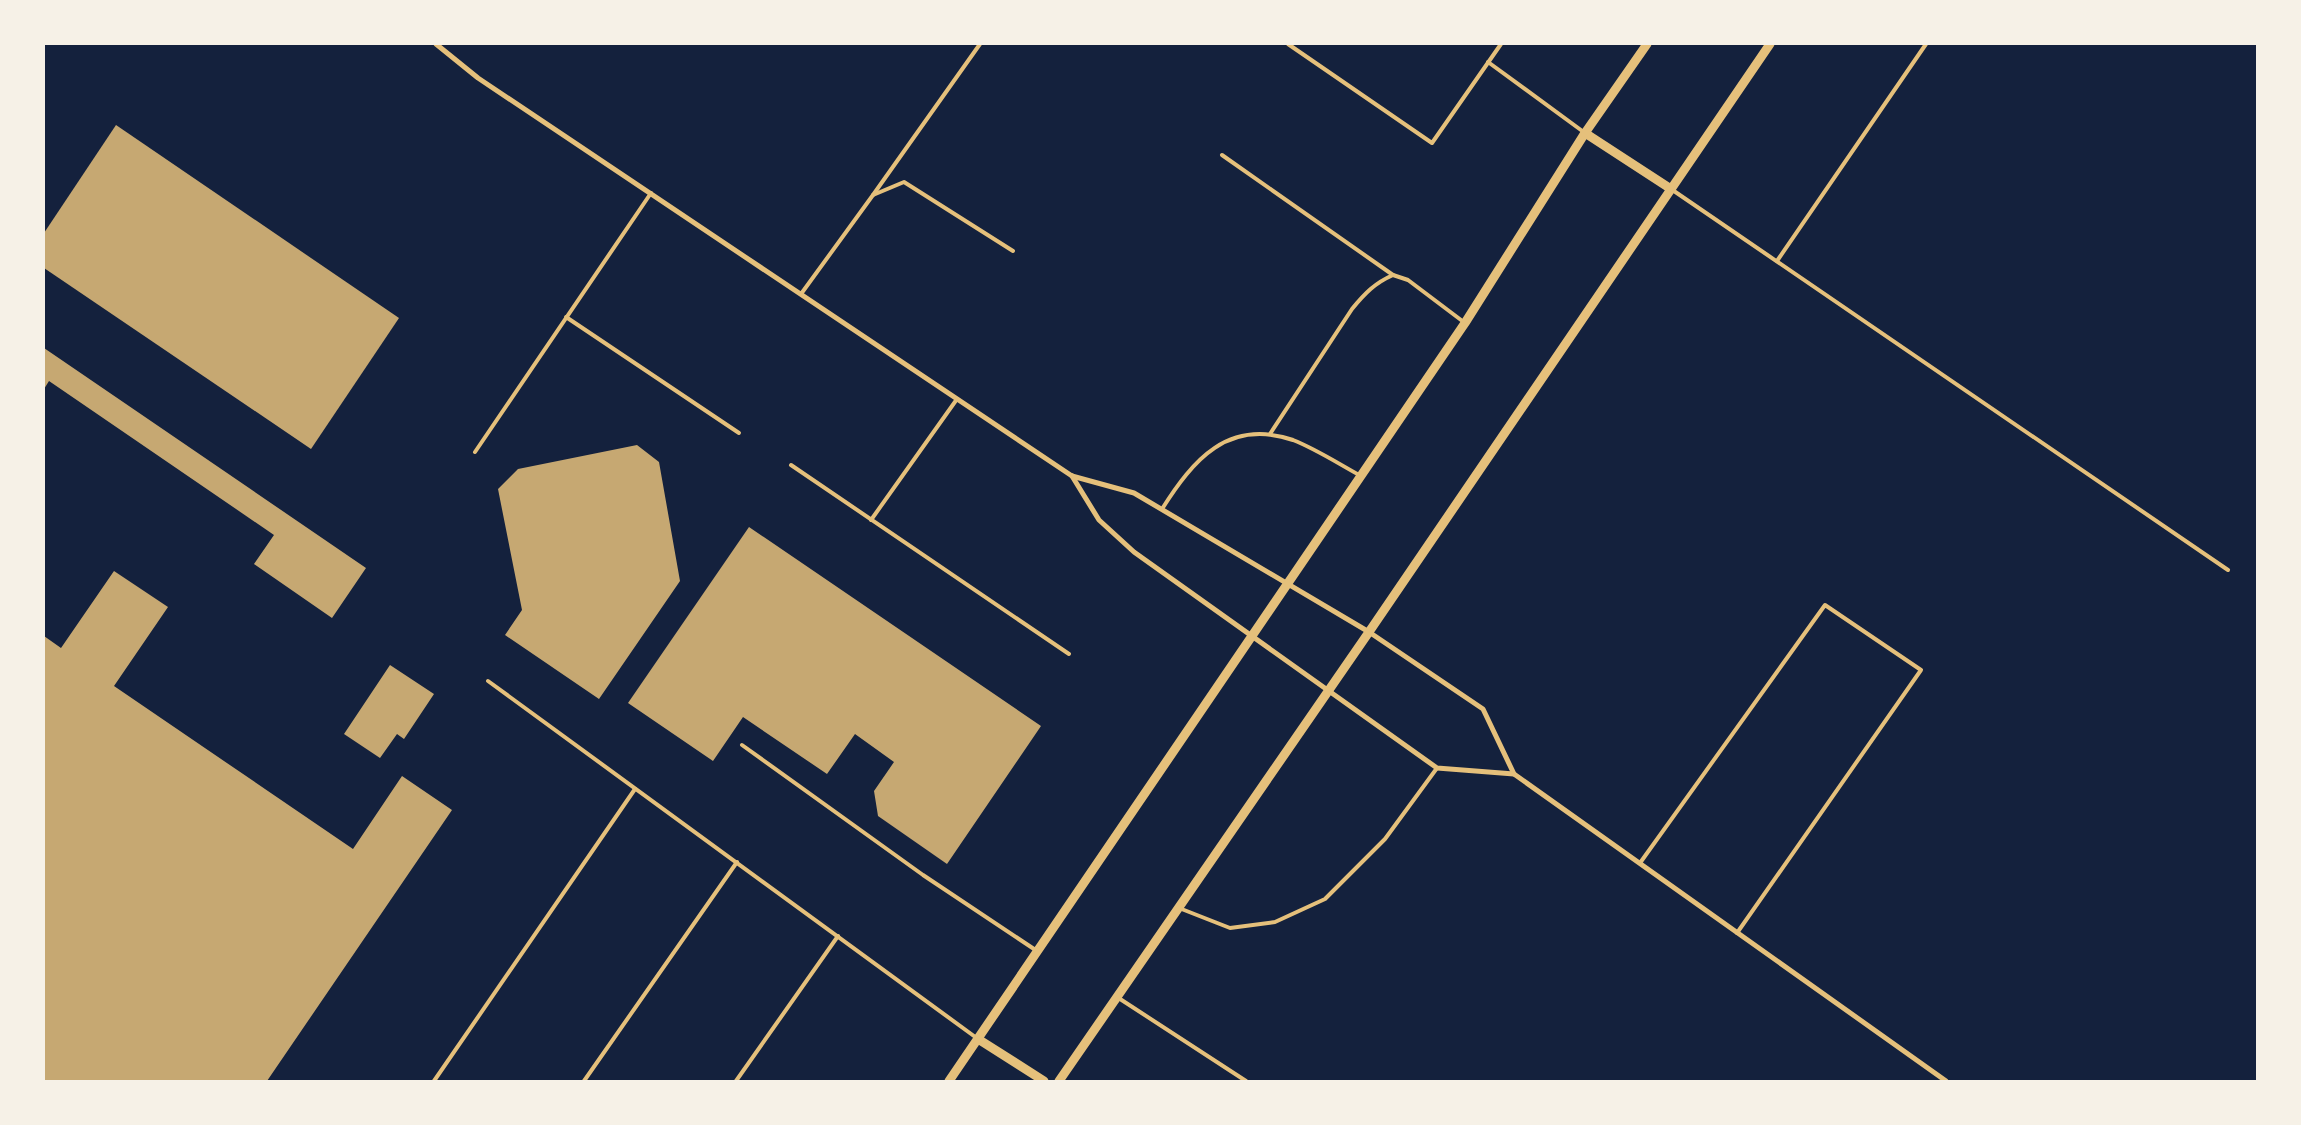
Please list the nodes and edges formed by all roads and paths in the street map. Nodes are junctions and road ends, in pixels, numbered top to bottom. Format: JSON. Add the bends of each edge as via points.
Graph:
{"nodes":[{"id":1,"x":436,"y":44,"type":"edge"},
{"id":2,"x":980,"y":44,"type":"edge"},
{"id":3,"x":1288,"y":44,"type":"edge"},
{"id":4,"x":1501,"y":44,"type":"edge"},
{"id":5,"x":1647,"y":44,"type":"edge"},
{"id":6,"x":1770,"y":44,"type":"edge"},
{"id":7,"x":1926,"y":44,"type":"edge"},
{"id":8,"x":1488,"y":62,"type":"junction"},
{"id":9,"x":1585,"y":133,"type":"junction"},
{"id":10,"x":1222,"y":155,"type":"dead end"},
{"id":11,"x":1671,"y":188,"type":"junction"},
{"id":12,"x":650,"y":193,"type":"junction"},
{"id":13,"x":874,"y":195,"type":"junction"},
{"id":14,"x":1013,"y":252,"type":"dead end"},
{"id":15,"x":1777,"y":261,"type":"junction"},
{"id":16,"x":1393,"y":275,"type":"junction"},
{"id":17,"x":801,"y":294,"type":"junction"},
{"id":18,"x":566,"y":317,"type":"junction"},
{"id":19,"x":1465,"y":323,"type":"junction"},
{"id":20,"x":956,"y":398,"type":"junction"},
{"id":21,"x":739,"y":433,"type":"dead end"},
{"id":22,"x":1270,"y":434,"type":"junction"},
{"id":23,"x":475,"y":452,"type":"dead end"},
{"id":24,"x":790,"y":465,"type":"dead end"},
{"id":25,"x":1072,"y":476,"type":"junction"},
{"id":26,"x":1361,"y":476,"type":"junction"},
{"id":27,"x":1162,"y":509,"type":"junction"},
{"id":28,"x":871,"y":520,"type":"junction"},
{"id":29,"x":2228,"y":570,"type":"dead end"},
{"id":30,"x":1287,"y":584,"type":"junction"},
{"id":31,"x":1369,"y":632,"type":"junction"},
{"id":32,"x":1252,"y":636,"type":"junction"},
{"id":33,"x":1070,"y":654,"type":"dead end"},
{"id":34,"x":488,"y":681,"type":"dead end"},
{"id":35,"x":1329,"y":690,"type":"junction"},
{"id":36,"x":742,"y":745,"type":"dead end"},
{"id":37,"x":1437,"y":768,"type":"junction"},
{"id":38,"x":1514,"y":774,"type":"junction"},
{"id":39,"x":635,"y":789,"type":"junction"},
{"id":40,"x":737,"y":862,"type":"junction"},
{"id":41,"x":1640,"y":863,"type":"junction"},
{"id":42,"x":1178,"y":908,"type":"junction"},
{"id":43,"x":1737,"y":932,"type":"junction"},
{"id":44,"x":838,"y":936,"type":"junction"},
{"id":45,"x":1038,"y":952,"type":"junction"},
{"id":46,"x":1117,"y":997,"type":"junction"},
{"id":47,"x":978,"y":1038,"type":"junction"},
{"id":48,"x":1942,"y":1080,"type":"edge"},
{"id":49,"x":434,"y":1081,"type":"edge"},
{"id":50,"x":584,"y":1081,"type":"edge"},
{"id":51,"x":736,"y":1081,"type":"edge"},
{"id":52,"x":948,"y":1081,"type":"edge"},
{"id":53,"x":1044,"y":1081,"type":"edge"},
{"id":54,"x":1058,"y":1081,"type":"edge"},
{"id":55,"x":1246,"y":1081,"type":"edge"}],
"edges":[{"from":1,"to":12,"type":"street","via":[[478,78]]},
{"from":2,"to":13,"type":"lane"},
{"from":3,"to":8,"type":"lane","via":[[1432,143]]},
{"from":4,"to":8,"type":"lane"},
{"from":5,"to":9,"type":"street"},
{"from":6,"to":11,"type":"street"},
{"from":7,"to":15,"type":"lane"},
{"from":8,"to":9,"type":"lane"},
{"from":9,"to":11,"type":"street"},
{"from":9,"to":19,"type":"street"},
{"from":10,"to":16,"type":"lane"},
{"from":11,"to":15,"type":"lane"},
{"from":11,"to":31,"type":"street"},
{"from":12,"to":17,"type":"street"},
{"from":12,"to":18,"type":"lane"},
{"from":13,"to":14,"type":"lane","via":[[904,182]]},
{"from":13,"to":17,"type":"lane"},
{"from":15,"to":29,"type":"lane"},
{"from":16,"to":19,"type":"lane","via":[[1408,280]]},
{"from":16,"to":22,"type":"lane","via":[[1379,281],[1352,309]]},
{"from":17,"to":20,"type":"street"},
{"from":18,"to":21,"type":"lane"},
{"from":18,"to":23,"type":"lane"},
{"from":19,"to":26,"type":"street"},
{"from":20,"to":25,"type":"street"},
{"from":20,"to":28,"type":"lane"},
{"from":22,"to":26,"type":"lane","via":[[1294,441]]},
{"from":22,"to":27,"type":"lane","via":[[1247,435],[1222,442],[1209,451],[1182,478]]},
{"from":24,"to":28,"type":"lane"},
{"from":25,"to":27,"type":"street","via":[[1134,494]]},
{"from":25,"to":32,"type":"street","via":[[1099,520],[1134,552]]},
{"from":26,"to":30,"type":"street"},
{"from":27,"to":30,"type":"street"},
{"from":28,"to":33,"type":"lane"},
{"from":30,"to":31,"type":"street"},
{"from":30,"to":32,"type":"street"},
{"from":31,"to":35,"type":"street"},
{"from":31,"to":38,"type":"street","via":[[1483,709]]},
{"from":32,"to":35,"type":"street"},
{"from":32,"to":45,"type":"street"},
{"from":34,"to":39,"type":"lane"},
{"from":35,"to":37,"type":"street"},
{"from":35,"to":42,"type":"street"},
{"from":36,"to":45,"type":"lane","via":[[923,875]]},
{"from":37,"to":38,"type":"street"},
{"from":37,"to":42,"type":"lane","via":[[1385,840],[1325,899],[1275,922],[1230,928]]},
{"from":38,"to":41,"type":"street"},
{"from":39,"to":40,"type":"lane"},
{"from":39,"to":49,"type":"lane"},
{"from":40,"to":44,"type":"lane"},
{"from":40,"to":50,"type":"lane"},
{"from":41,"to":43,"type":"street"},
{"from":41,"to":43,"type":"lane","via":[[1825,605],[1921,670]]},
{"from":42,"to":46,"type":"street"},
{"from":43,"to":48,"type":"street"},
{"from":44,"to":47,"type":"lane"},
{"from":44,"to":51,"type":"lane"},
{"from":45,"to":47,"type":"street"},
{"from":46,"to":54,"type":"street"},
{"from":46,"to":55,"type":"lane"},
{"from":47,"to":52,"type":"street"},
{"from":47,"to":53,"type":"street"}]}
